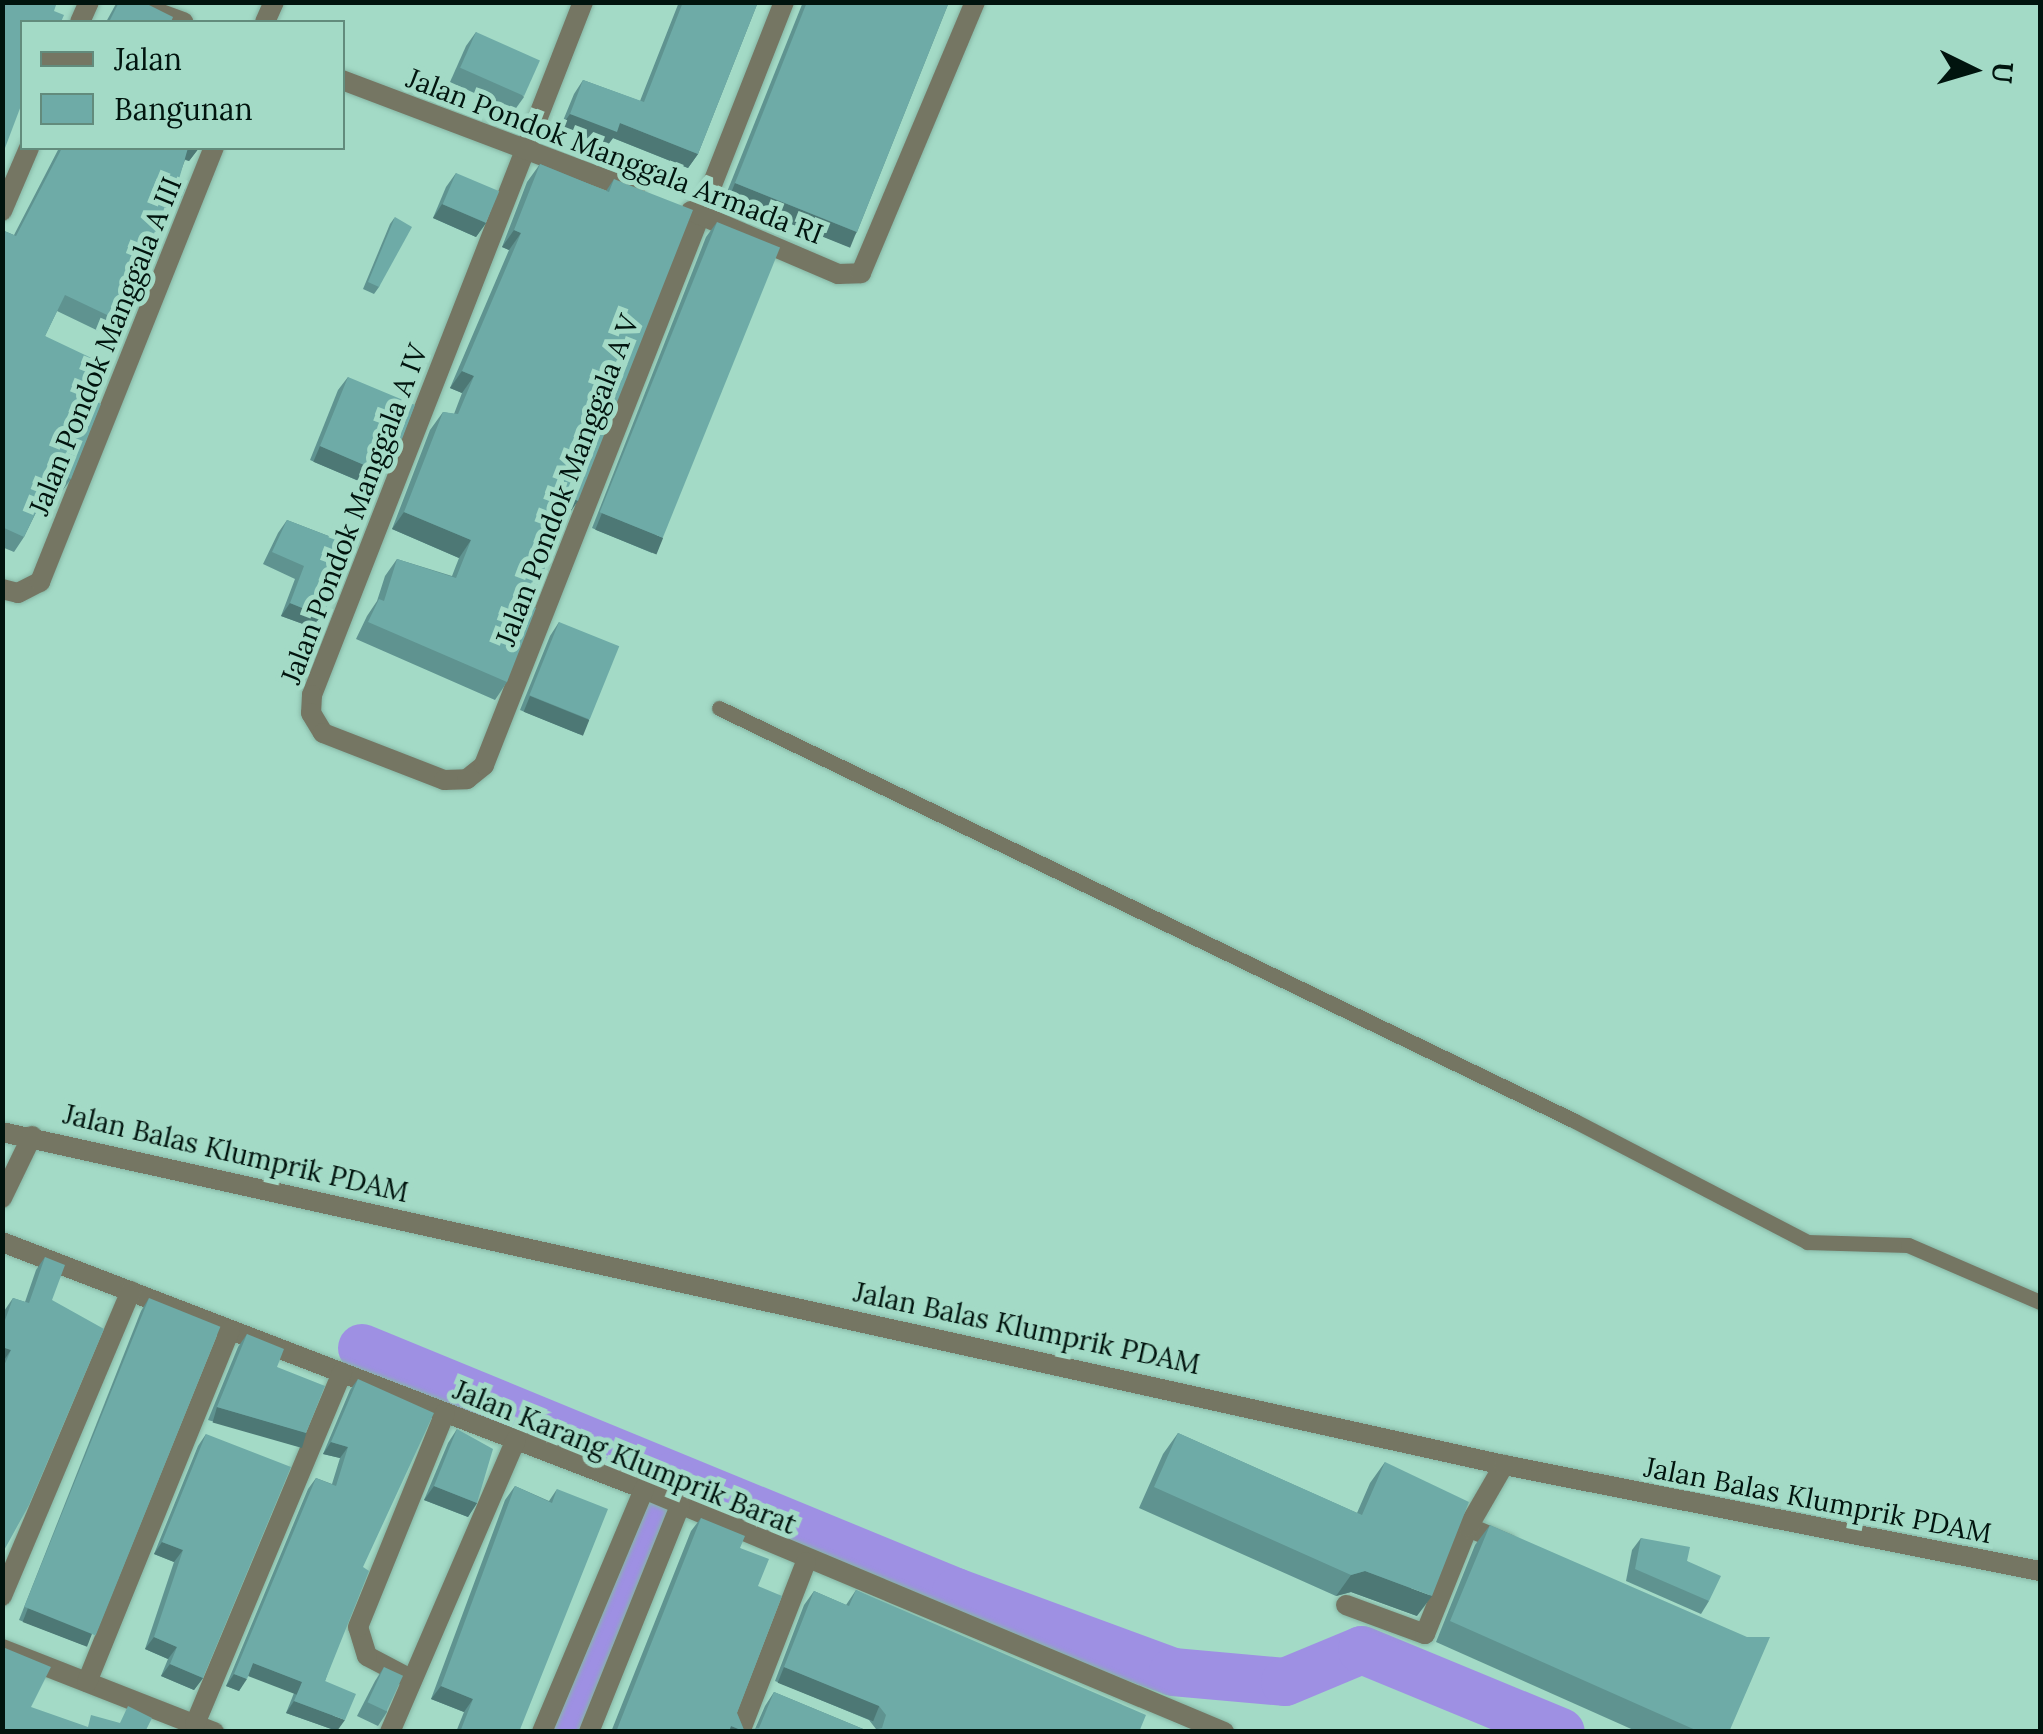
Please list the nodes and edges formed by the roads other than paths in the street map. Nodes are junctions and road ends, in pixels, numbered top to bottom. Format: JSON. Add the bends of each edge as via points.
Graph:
{"nodes":[{"id":1,"x":128,"y":2,"type":"edge"},
{"id":2,"x":583,"y":2,"type":"edge"},
{"id":3,"x":784,"y":2,"type":"edge"},
{"id":4,"x":975,"y":2,"type":"edge"},
{"id":5,"x":177,"y":20,"type":"edge"},
{"id":6,"x":345,"y":81,"type":"edge"},
{"id":7,"x":523,"y":148,"type":"junction"},
{"id":8,"x":28,"y":150,"type":"edge"},
{"id":9,"x":213,"y":150,"type":"edge"},
{"id":10,"x":2,"y":210,"type":"edge"},
{"id":11,"x":700,"y":215,"type":"junction"},
{"id":12,"x":2,"y":589,"type":"edge"},
{"id":13,"x":719,"y":708,"type":"dead end"},
{"id":14,"x":484,"y":765,"type":"joint"},
{"id":15,"x":2,"y":1132,"type":"edge"},
{"id":16,"x":32,"y":1136,"type":"junction"},
{"id":17,"x":2,"y":1198,"type":"edge"},
{"id":18,"x":2,"y":1242,"type":"edge"},
{"id":19,"x":131,"y":1291,"type":"junction"},
{"id":20,"x":2040,"y":1302,"type":"edge"},
{"id":21,"x":230,"y":1330,"type":"junction"},
{"id":22,"x":342,"y":1373,"type":"junction"},
{"id":23,"x":446,"y":1413,"type":"junction"},
{"id":24,"x":516,"y":1440,"type":"junction"},
{"id":25,"x":1504,"y":1464,"type":"junction"},
{"id":26,"x":646,"y":1490,"type":"junction"},
{"id":27,"x":676,"y":1504,"type":"junction"},
{"id":28,"x":1468,"y":1527,"type":"junction"},
{"id":29,"x":1538,"y":1557,"type":"edge"},
{"id":30,"x":806,"y":1562,"type":"junction"},
{"id":31,"x":2040,"y":1572,"type":"edge"},
{"id":32,"x":2,"y":1596,"type":"edge"},
{"id":33,"x":1346,"y":1605,"type":"dead end"},
{"id":34,"x":2,"y":1649,"type":"edge"},
{"id":35,"x":411,"y":1678,"type":"junction"},
{"id":36,"x":87,"y":1682,"type":"junction"},
{"id":37,"x":1178,"y":1723,"type":"edge"},
{"id":38,"x":204,"y":1728,"type":"edge"},
{"id":39,"x":390,"y":1732,"type":"edge"},
{"id":40,"x":542,"y":1732,"type":"edge"},
{"id":41,"x":589,"y":1732,"type":"edge"},
{"id":42,"x":740,"y":1732,"type":"edge"},
{"id":43,"x":1224,"y":1732,"type":"edge"}],
"edges":[{"from":1,"to":5,"type":"street"},
{"from":2,"to":7,"type":"street"},
{"from":3,"to":11,"type":"street","name":"Jalan Pondok Manggala A V"},
{"from":4,"to":11,"type":"street","name":"Jalan Pondok Manggala Armada RI","via":[[867,268],[858,275],[838,274]]},
{"from":6,"to":7,"type":"street","name":"Jalan Pondok Manggala Armada RI"},
{"from":7,"to":11,"type":"street","name":"Jalan Pondok Manggala Armada RI"},
{"from":7,"to":14,"type":"street","name":"Jalan Pondok Manggala A IV","via":[[312,695],[311,713],[323,733],[444,780],[467,778]]},
{"from":8,"to":10,"type":"street"},
{"from":9,"to":12,"type":"street","name":"Jalan Pondok Manggala A III","via":[[40,582],[18,593]]},
{"from":11,"to":14,"type":"street","name":"Jalan Pondok Manggala A V"},
{"from":13,"to":20,"type":"lane","via":[[1575,1122],[1807,1242],[1908,1244]]},
{"from":15,"to":16,"type":"street","name":"Jalan Balas Klumprik PDAM"},
{"from":16,"to":17,"type":"street"},
{"from":16,"to":25,"type":"street","name":"Jalan Balas Klumprik PDAM"},
{"from":18,"to":19,"type":"street","name":"Jalan Karang Klumprik Barat"},
{"from":19,"to":21,"type":"street","name":"Jalan Karang Klumprik Barat"},
{"from":19,"to":32,"type":"street"},
{"from":21,"to":22,"type":"street","name":"Jalan Karang Klumprik Barat"},
{"from":21,"to":36,"type":"street"},
{"from":22,"to":23,"type":"street","name":"Jalan Karang Klumprik Barat"},
{"from":22,"to":38,"type":"street"},
{"from":23,"to":24,"type":"street","name":"Jalan Karang Klumprik Barat"},
{"from":23,"to":35,"type":"street","via":[[358,1627],[366,1656]]},
{"from":24,"to":26,"type":"street","name":"Jalan Karang Klumprik Barat"},
{"from":24,"to":35,"type":"street"},
{"from":25,"to":28,"type":"street"},
{"from":25,"to":31,"type":"street","name":"Jalan Balas Klumprik PDAM"},
{"from":26,"to":27,"type":"street","name":"Jalan Karang Klumprik Barat"},
{"from":26,"to":40,"type":"street"},
{"from":27,"to":30,"type":"street","name":"Jalan Karang Klumprik Barat"},
{"from":27,"to":41,"type":"street"},
{"from":28,"to":29,"type":"street"},
{"from":28,"to":33,"type":"street","via":[[1425,1634]]},
{"from":30,"to":37,"type":"street","name":"Jalan Karang Klumprik Barat"},
{"from":30,"to":42,"type":"street","via":[[765,1692]]},
{"from":34,"to":36,"type":"street"},
{"from":35,"to":39,"type":"street"},
{"from":36,"to":38,"type":"street"},
{"from":37,"to":43,"type":"street","name":"Jalan Karang Klumprik Barat"}]}
